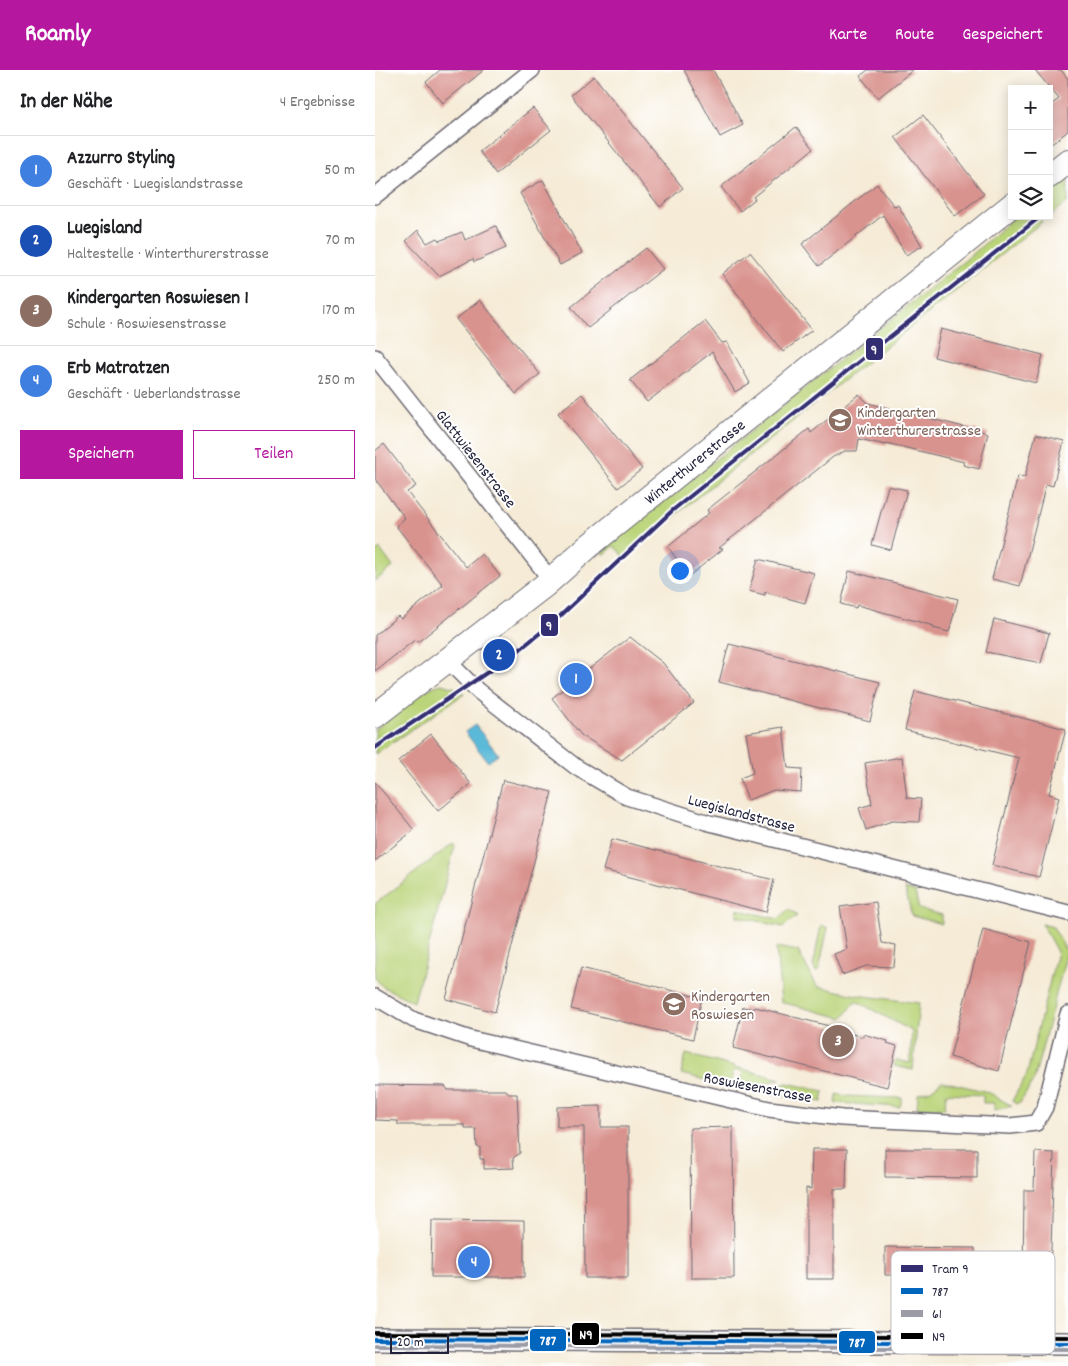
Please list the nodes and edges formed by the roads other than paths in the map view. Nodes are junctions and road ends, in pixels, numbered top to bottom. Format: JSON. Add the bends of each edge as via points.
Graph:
{"nodes":[{"id":1,"x":533,"y":70,"type":"edge"},
{"id":2,"x":1068,"y":161,"type":"edge"},
{"id":3,"x":1050,"y":175,"type":"edge"},
{"id":4,"x":375,"y":196,"type":"edge"},
{"id":5,"x":1008,"y":208,"type":"edge"},
{"id":6,"x":375,"y":357,"type":"edge"},
{"id":7,"x":551,"y":580,"type":"junction"},
{"id":8,"x":448,"y":661,"type":"junction"},
{"id":9,"x":375,"y":716,"type":"edge"},
{"id":10,"x":1068,"y":913,"type":"edge"},
{"id":11,"x":375,"y":997,"type":"edge"},
{"id":12,"x":1068,"y":1014,"type":"edge"},
{"id":13,"x":375,"y":1339,"type":"edge"},
{"id":14,"x":891,"y":1342,"type":"edge"},
{"id":15,"x":1055,"y":1343,"type":"edge"},
{"id":16,"x":1068,"y":1343,"type":"edge"}],
"edges":[{"from":1,"to":4,"type":"street"},
{"from":2,"to":3,"type":"main road"},
{"from":5,"to":7,"type":"main road","name":"Winterthurerstrasse","via":[[590,545]]},
{"from":6,"to":7,"type":"street","name":"Glattwiesenstrasse"},
{"from":7,"to":8,"type":"main road","name":"Winterthurerstrasse"},
{"from":8,"to":9,"type":"main road","name":"Winterthurerstrasse"},
{"from":8,"to":10,"type":"street","name":"Luegislandstrasse","via":[[479,691],[576,767],[627,796],[706,822]]},
{"from":11,"to":12,"type":"street","name":"Roswiesenstrasse","via":[[414,1020],[471,1039],[769,1109],[842,1118],[1010,1126],[1036,1123],[1045,1107]]},
{"from":13,"to":14,"type":"main road"},
{"from":15,"to":16,"type":"main road"}]}
